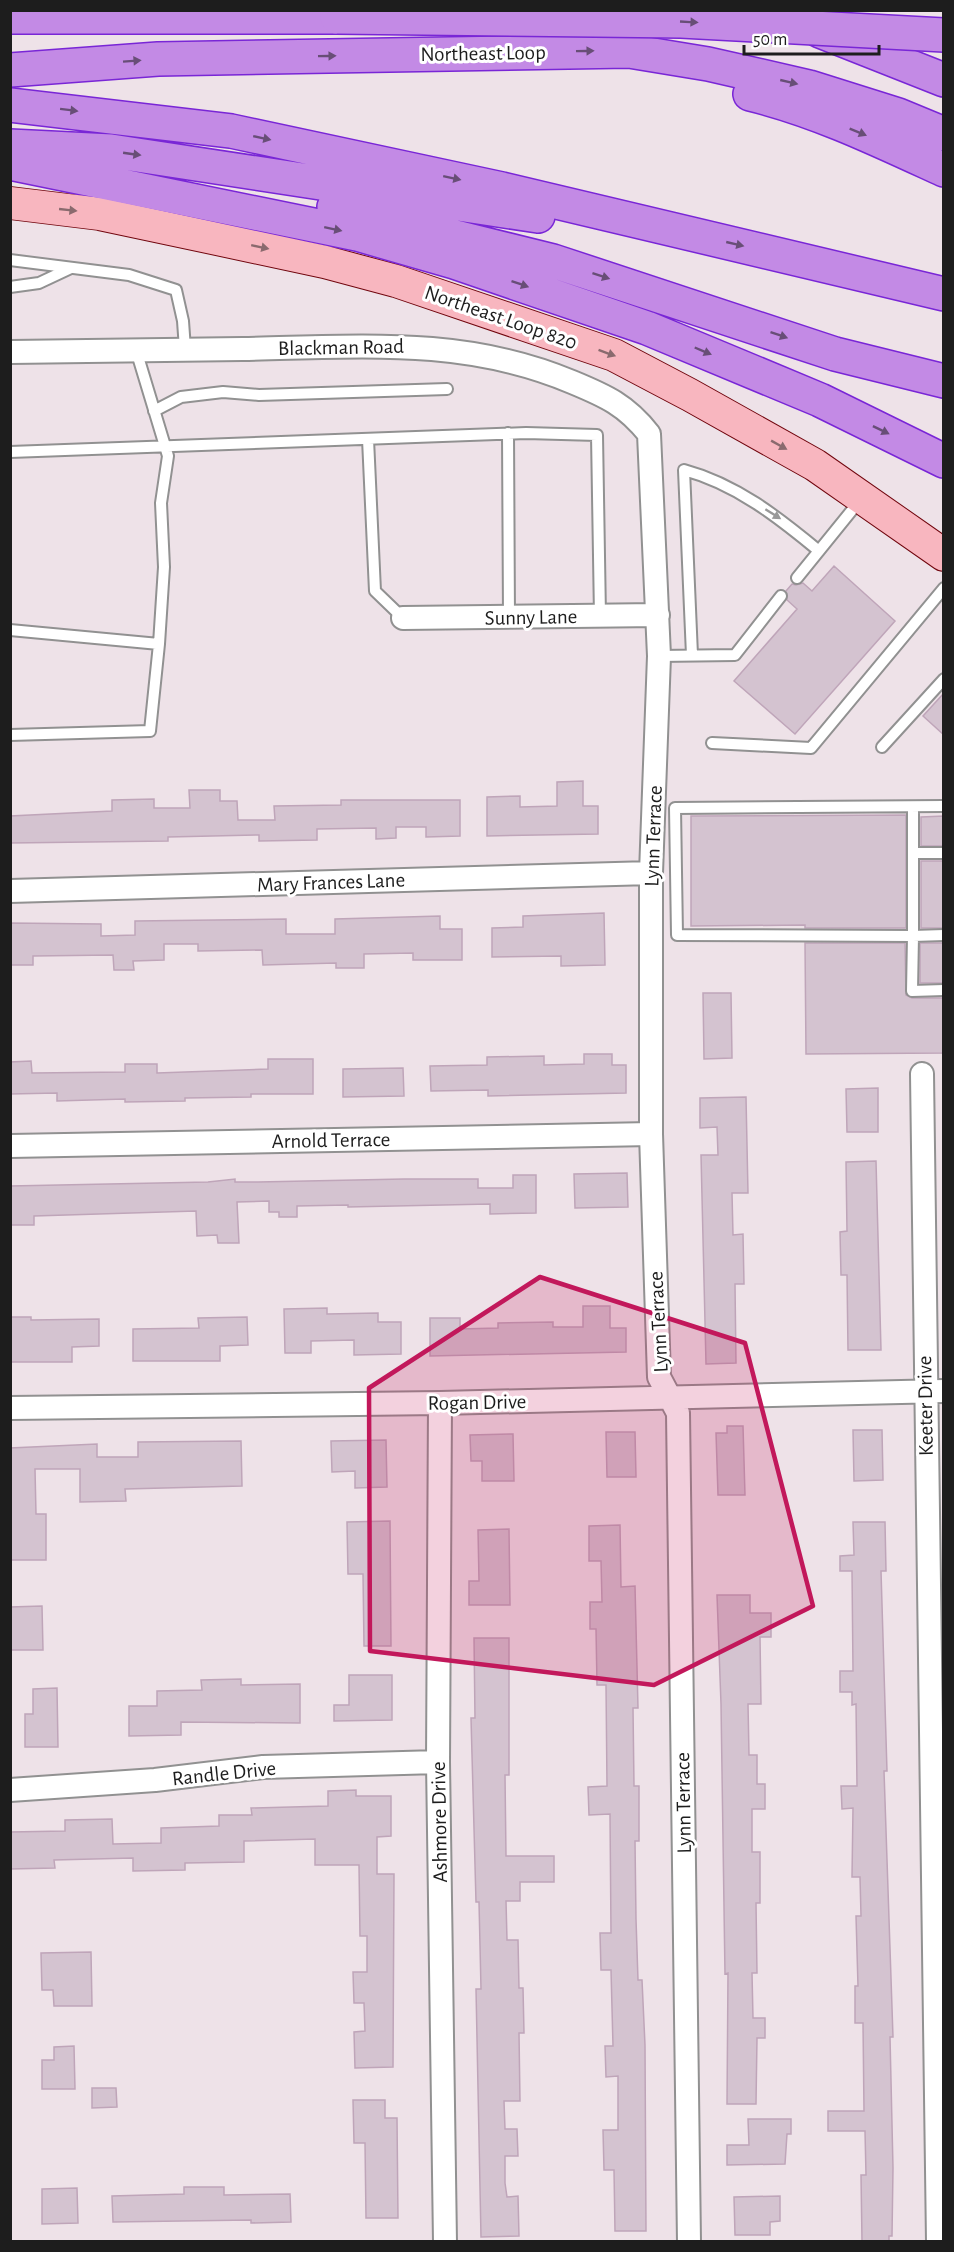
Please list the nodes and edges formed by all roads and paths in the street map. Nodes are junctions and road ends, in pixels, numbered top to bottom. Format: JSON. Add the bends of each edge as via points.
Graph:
{"nodes":[{"id":1,"x":762,"y":10,"type":"edge"},
{"id":2,"x":10,"y":17,"type":"edge"},
{"id":3,"x":944,"y":34,"type":"edge"},
{"id":4,"x":629,"y":51,"type":"junction"},
{"id":5,"x":10,"y":70,"type":"edge"},
{"id":6,"x":944,"y":80,"type":"edge"},
{"id":7,"x":10,"y":105,"type":"edge"},
{"id":8,"x":944,"y":134,"type":"edge"},
{"id":9,"x":10,"y":146,"type":"edge"},
{"id":10,"x":10,"y":163,"type":"edge"},
{"id":11,"x":944,"y":170,"type":"edge"},
{"id":12,"x":84,"y":178,"type":"junction"},
{"id":13,"x":10,"y":202,"type":"edge"},
{"id":14,"x":678,"y":231,"type":"junction"},
{"id":15,"x":10,"y":260,"type":"edge"},
{"id":16,"x":71,"y":268,"type":"junction"},
{"id":17,"x":10,"y":287,"type":"edge"},
{"id":18,"x":944,"y":294,"type":"edge"},
{"id":19,"x":185,"y":349,"type":"junction"},
{"id":20,"x":136,"y":350,"type":"junction"},
{"id":21,"x":10,"y":352,"type":"edge"},
{"id":22,"x":944,"y":381,"type":"edge"},
{"id":23,"x":447,"y":389,"type":"dead end"},
{"id":24,"x":154,"y":411,"type":"junction"},
{"id":25,"x":508,"y":433,"type":"junction"},
{"id":26,"x":649,"y":434,"type":"joint"},
{"id":27,"x":368,"y":439,"type":"junction"},
{"id":28,"x":165,"y":447,"type":"junction"},
{"id":29,"x":10,"y":452,"type":"edge"},
{"id":30,"x":944,"y":461,"type":"edge"},
{"id":31,"x":862,"y":497,"type":"junction"},
{"id":32,"x":819,"y":551,"type":"junction"},
{"id":33,"x":944,"y":555,"type":"edge"},
{"id":34,"x":797,"y":578,"type":"dead end"},
{"id":35,"x":944,"y":588,"type":"edge"},
{"id":36,"x":782,"y":596,"type":"dead end"},
{"id":37,"x":658,"y":615,"type":"junction"},
{"id":38,"x":600,"y":616,"type":"junction"},
{"id":39,"x":509,"y":617,"type":"junction"},
{"id":40,"x":403,"y":618,"type":"joint"},
{"id":41,"x":10,"y":630,"type":"edge"},
{"id":42,"x":159,"y":644,"type":"junction"},
{"id":43,"x":692,"y":655,"type":"junction"},
{"id":44,"x":658,"y":656,"type":"junction"},
{"id":45,"x":944,"y":679,"type":"edge"},
{"id":46,"x":10,"y":735,"type":"edge"},
{"id":47,"x":712,"y":742,"type":"dead end"},
{"id":48,"x":882,"y":747,"type":"dead end"},
{"id":49,"x":944,"y":806,"type":"edge"},
{"id":50,"x":913,"y":807,"type":"junction"},
{"id":51,"x":913,"y":854,"type":"junction"},
{"id":52,"x":944,"y":854,"type":"edge"},
{"id":53,"x":651,"y":873,"type":"junction"},
{"id":54,"x":10,"y":891,"type":"edge"},
{"id":55,"x":944,"y":935,"type":"edge"},
{"id":56,"x":913,"y":936,"type":"junction"},
{"id":57,"x":944,"y":990,"type":"edge"},
{"id":58,"x":922,"y":1074,"type":"dead end"},
{"id":59,"x":651,"y":1134,"type":"junction"},
{"id":60,"x":10,"y":1146,"type":"edge"},
{"id":61,"x":934,"y":1391,"type":"edge"},
{"id":62,"x":669,"y":1397,"type":"junction"},
{"id":63,"x":440,"y":1403,"type":"junction"},
{"id":64,"x":10,"y":1408,"type":"edge"},
{"id":65,"x":438,"y":1762,"type":"junction"},
{"id":66,"x":10,"y":1790,"type":"edge"},
{"id":67,"x":445,"y":2241,"type":"edge"},
{"id":68,"x":688,"y":2241,"type":"edge"},
{"id":69,"x":938,"y":2241,"type":"edge"}],
"edges":[{"from":1,"to":6,"type":"highway"},
{"from":2,"to":3,"type":"highway","one_way":true,"bridge":true,"via":[[681,21]]},
{"from":5,"to":4,"type":"highway","name":"Northeast Loop","one_way":true,"via":[[158,59]]},
{"from":4,"to":8,"type":"highway","name":"Northeast Loop","one_way":true,"via":[[809,87]]},
{"from":4,"to":11,"type":"highway","one_way":true,"via":[[702,82],[805,111]]},
{"from":7,"to":14,"type":"highway","one_way":true,"via":[[231,131]]},
{"from":9,"to":14,"type":"highway","one_way":true,"via":[[111,151],[498,211]]},
{"from":10,"to":12,"type":"highway"},
{"from":12,"to":22,"type":"highway","one_way":true,"via":[[175,182],[364,213],[554,261],[835,354]]},
{"from":12,"to":30,"type":"highway","one_way":true,"via":[[357,234],[454,262],[658,333],[820,400]]},
{"from":13,"to":31,"type":"main road","name":"Northeast Loop 820","one_way":true,"via":[[100,214],[325,262],[396,281],[603,352],[701,400],[815,465]]},
{"from":14,"to":18,"type":"highway","one_way":true},
{"from":15,"to":16,"type":"lane"},
{"from":16,"to":17,"type":"lane","via":[[39,283]]},
{"from":16,"to":19,"type":"lane","via":[[129,275],[176,290]]},
{"from":19,"to":20,"type":"street","name":"Blackman Road"},
{"from":19,"to":26,"type":"street","name":"Blackman Road","via":[[424,346],[498,357],[548,372],[615,400]]},
{"from":20,"to":21,"type":"street","name":"Blackman Road"},
{"from":20,"to":24,"type":"lane"},
{"from":23,"to":24,"type":"lane","via":[[259,395],[224,392],[181,397]]},
{"from":24,"to":28,"type":"lane"},
{"from":25,"to":27,"type":"lane"},
{"from":25,"to":38,"type":"lane","via":[[597,435]]},
{"from":25,"to":39,"type":"lane"},
{"from":26,"to":37,"type":"street","name":"Lynn Terrace"},
{"from":27,"to":28,"type":"lane"},
{"from":27,"to":40,"type":"lane","via":[[375,591]]},
{"from":28,"to":29,"type":"lane"},
{"from":28,"to":42,"type":"lane","via":[[168,456],[161,503],[164,567]]},
{"from":31,"to":32,"type":"lane"},
{"from":31,"to":33,"type":"main road","name":"Northeast Loop 820"},
{"from":32,"to":34,"type":"lane"},
{"from":43,"to":32,"type":"lane","one_way":true,"via":[[684,470],[725,485],[780,518]]},
{"from":35,"to":47,"type":"lane","via":[[811,748]]},
{"from":36,"to":43,"type":"lane","via":[[735,655]]},
{"from":37,"to":38,"type":"street","name":"Sunny Lane"},
{"from":37,"to":44,"type":"street","name":"Lynn Terrace"},
{"from":38,"to":39,"type":"street","name":"Sunny Lane"},
{"from":39,"to":40,"type":"street","name":"Sunny Lane"},
{"from":41,"to":42,"type":"lane"},
{"from":42,"to":46,"type":"lane","via":[[150,731]]},
{"from":43,"to":44,"type":"lane"},
{"from":44,"to":53,"type":"street","name":"Lynn Terrace"},
{"from":45,"to":48,"type":"lane"},
{"from":49,"to":50,"type":"lane"},
{"from":50,"to":51,"type":"lane"},
{"from":50,"to":56,"type":"lane","via":[[675,808],[677,934]]},
{"from":51,"to":52,"type":"lane"},
{"from":51,"to":56,"type":"lane"},
{"from":53,"to":54,"type":"street","name":"Mary Frances Lane"},
{"from":53,"to":59,"type":"street","name":"Lynn Terrace"},
{"from":55,"to":56,"type":"lane"},
{"from":56,"to":57,"type":"lane","via":[[912,991]]},
{"from":58,"to":61,"type":"street","name":"Keeter Drive"},
{"from":59,"to":60,"type":"street","name":"Arnold Terrace"},
{"from":59,"to":62,"type":"street","name":"Lynn Terrace","via":[[659,1377]]},
{"from":61,"to":62,"type":"street","name":"Rogan Drive"},
{"from":61,"to":69,"type":"street","name":"Keeter Drive"},
{"from":62,"to":63,"type":"street","name":"Rogan Drive"},
{"from":62,"to":68,"type":"street","name":"Lynn Terrace","via":[[678,1413]]},
{"from":63,"to":64,"type":"street","name":"Rogan Drive"},
{"from":63,"to":65,"type":"street","name":"Ashmore Drive"},
{"from":65,"to":66,"type":"street","name":"Randle Drive","via":[[263,1767],[154,1780]]},
{"from":65,"to":67,"type":"street","name":"Ashmore Drive"}]}
